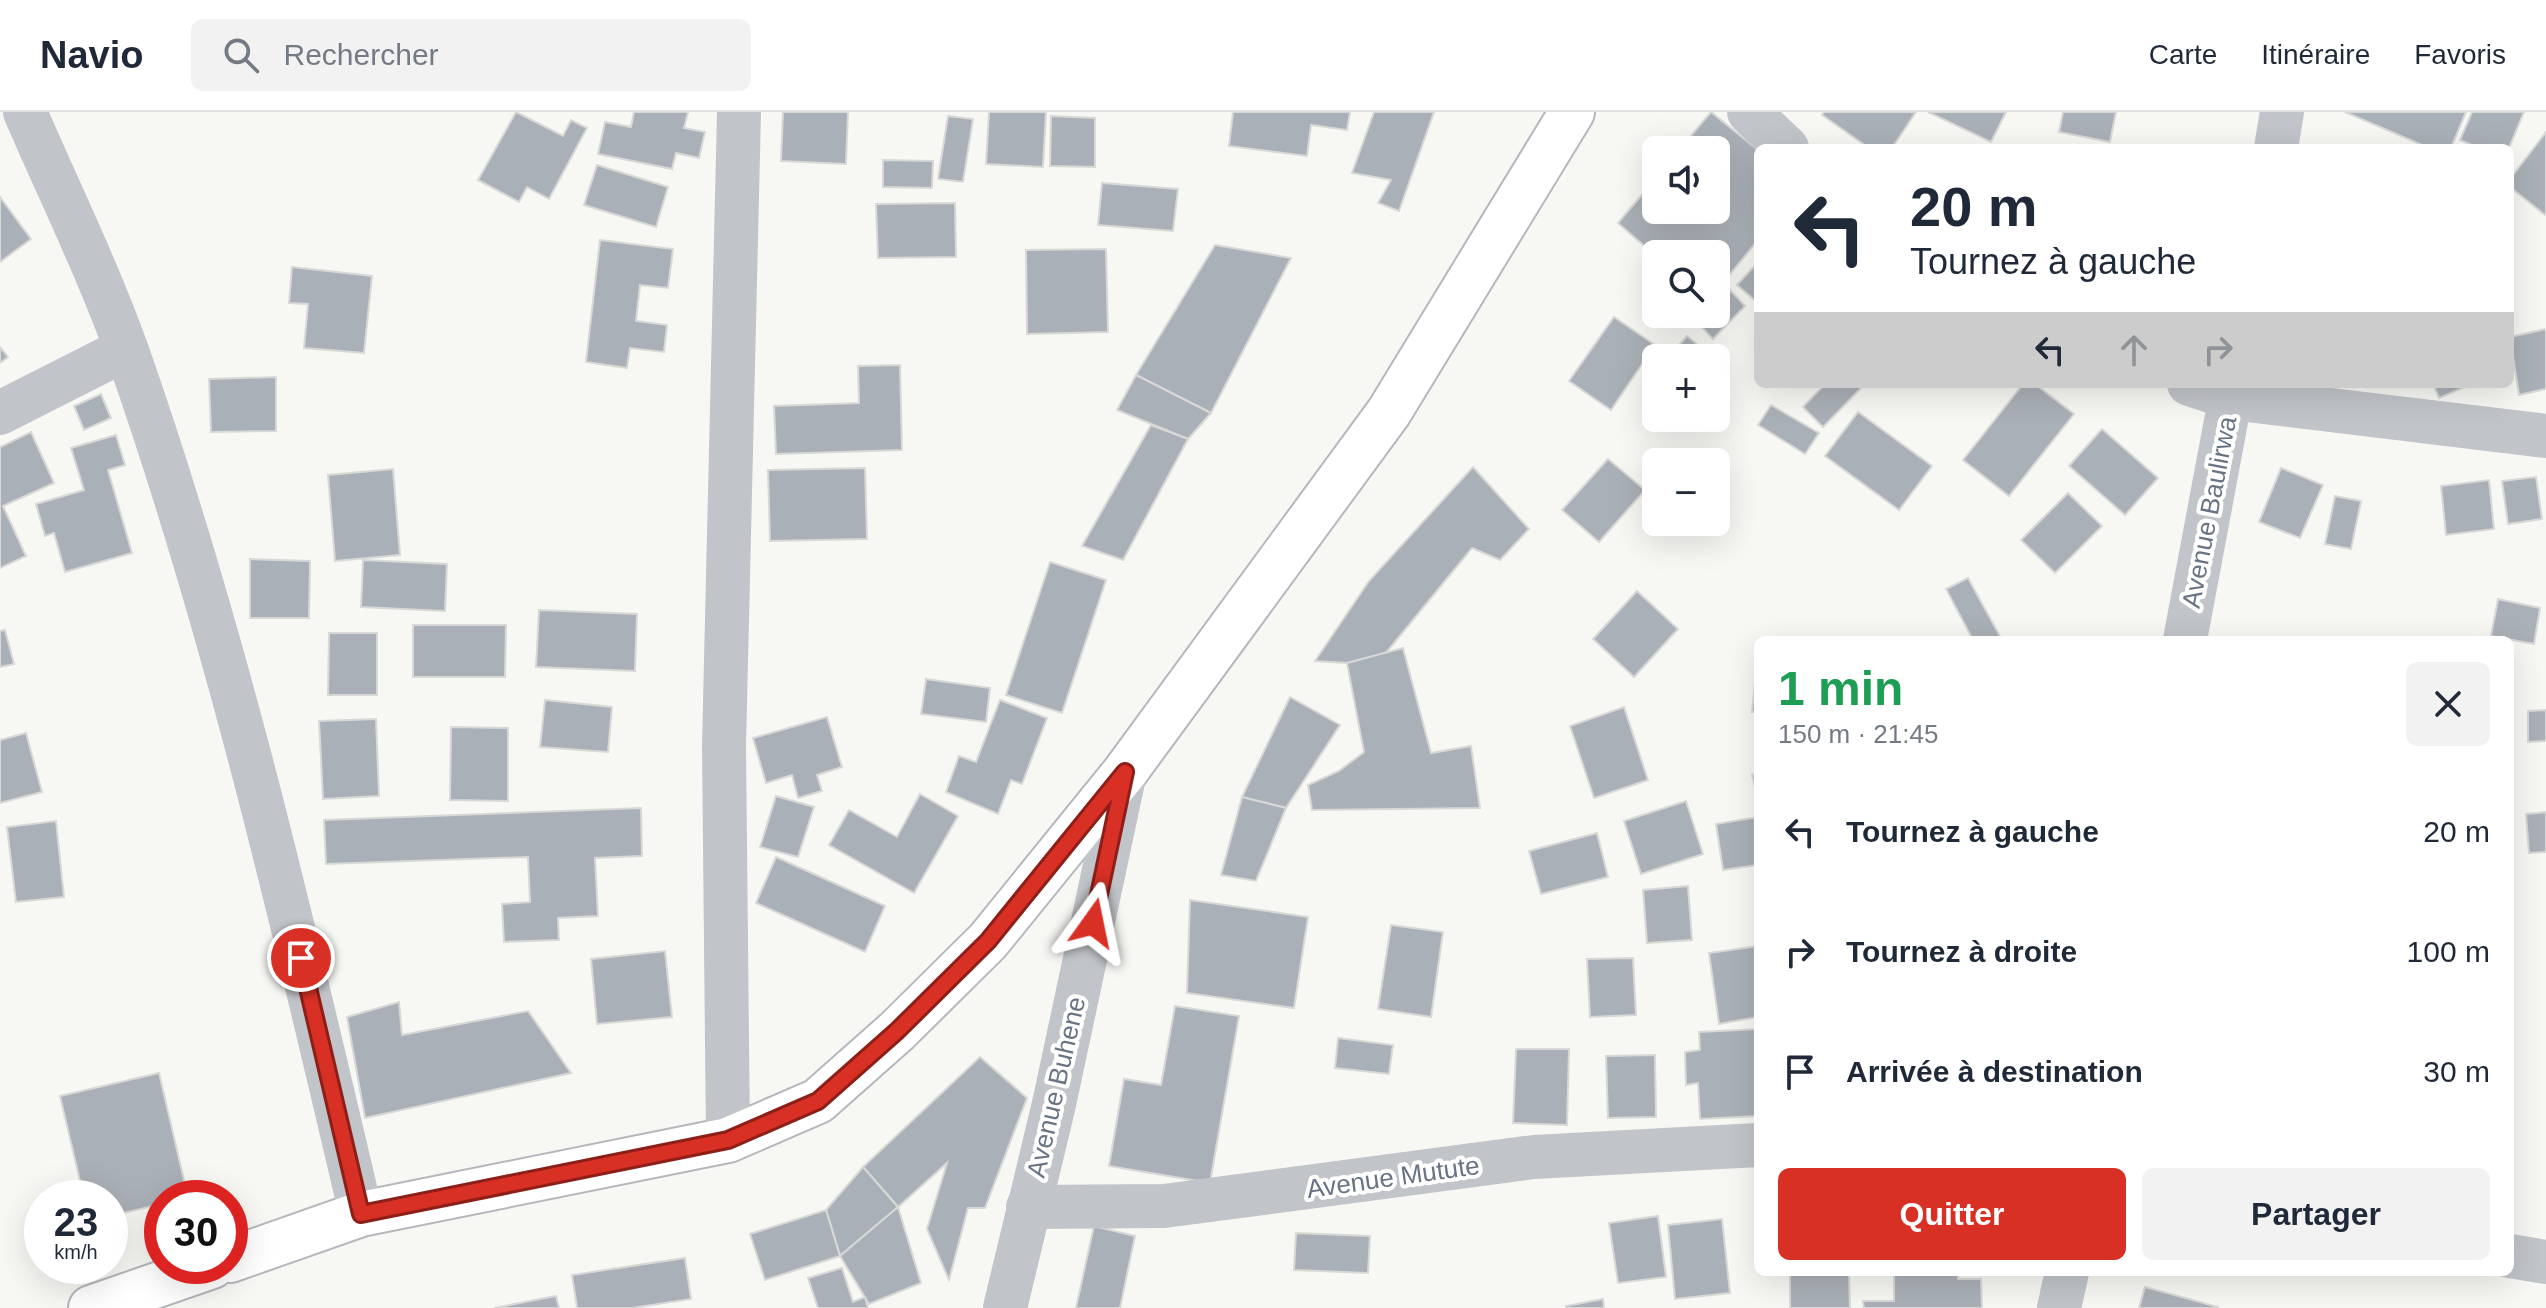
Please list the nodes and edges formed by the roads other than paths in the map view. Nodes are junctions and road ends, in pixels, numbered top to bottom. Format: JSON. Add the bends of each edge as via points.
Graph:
{"nodes":[{"id":1,"x":25,"y":112,"type":"edge"},
{"id":2,"x":739,"y":112,"type":"edge"},
{"id":3,"x":1572,"y":112,"type":"edge"},
{"id":4,"x":1749,"y":112,"type":"edge"},
{"id":5,"x":2282,"y":112,"type":"edge"},
{"id":6,"x":1783,"y":144,"type":"edge"},
{"id":7,"x":2277,"y":144,"type":"edge"},
{"id":8,"x":126,"y":349,"type":"junction"},
{"id":9,"x":2232,"y":391,"type":"edge"},
{"id":10,"x":0,"y":413,"type":"edge"},
{"id":11,"x":2546,"y":436,"type":"edge"},
{"id":12,"x":2186,"y":636,"type":"edge"},
{"id":13,"x":1125,"y":772,"type":"junction"},
{"id":14,"x":728,"y":1140,"type":"junction"},
{"id":15,"x":1754,"y":1145,"type":"edge"},
{"id":16,"x":1028,"y":1207,"type":"junction"},
{"id":17,"x":361,"y":1214,"type":"junction"},
{"id":18,"x":248,"y":1254,"type":"edge"},
{"id":19,"x":2514,"y":1257,"type":"edge"},
{"id":20,"x":2546,"y":1262,"type":"edge"},
{"id":21,"x":2066,"y":1276,"type":"edge"},
{"id":22,"x":160,"y":1284,"type":"edge"},
{"id":23,"x":91,"y":1308,"type":"edge"},
{"id":24,"x":1005,"y":1308,"type":"edge"},
{"id":25,"x":2059,"y":1308,"type":"edge"}],
"edges":[{"from":1,"to":8,"type":"street"},
{"from":2,"to":14,"type":"street","via":[[724,746]]},
{"from":3,"to":13,"type":"main road","via":[[1389,412]]},
{"from":4,"to":6,"type":"street"},
{"from":5,"to":7,"type":"street"},
{"from":8,"to":10,"type":"street"},
{"from":8,"to":17,"type":"street","via":[[222,653]]},
{"from":9,"to":11,"type":"street"},
{"from":9,"to":12,"type":"street","name":"Avenue Baulirwa"},
{"from":13,"to":14,"type":"main road","via":[[988,941],[897,1031],[818,1101]]},
{"from":13,"to":16,"type":"street","name":"Avenue Buhene"},
{"from":14,"to":17,"type":"main road"},
{"from":15,"to":16,"type":"street","name":"Avenue Mutute","via":[[1534,1157],[1164,1206]]},
{"from":16,"to":24,"type":"street","name":"Avenue Buhene"},
{"from":17,"to":18,"type":"main road"},
{"from":19,"to":20,"type":"street"},
{"from":21,"to":25,"type":"street"},
{"from":22,"to":23,"type":"main road"}]}
